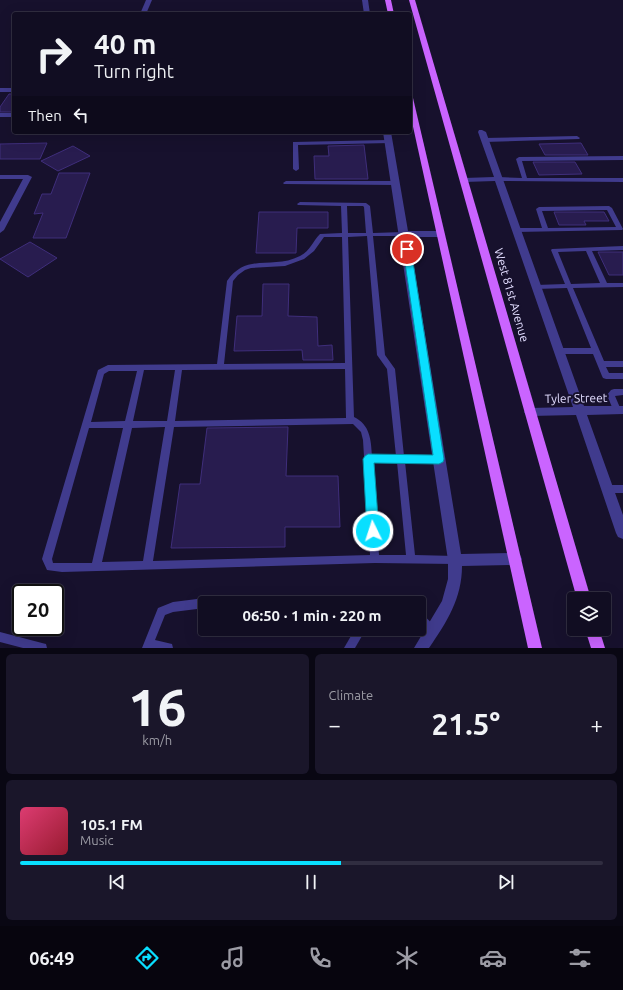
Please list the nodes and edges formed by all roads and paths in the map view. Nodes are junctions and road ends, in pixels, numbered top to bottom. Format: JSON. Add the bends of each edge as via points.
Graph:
{"nodes":[{"id":1,"x":149,"y":0,"type":"edge"},
{"id":2,"x":365,"y":0,"type":"edge"},
{"id":3,"x":388,"y":0,"type":"edge"},
{"id":4,"x":412,"y":0,"type":"edge"},
{"id":5,"x":144,"y":12,"type":"edge"},
{"id":6,"x":367,"y":12,"type":"edge"},
{"id":7,"x":391,"y":12,"type":"edge"},
{"id":8,"x":0,"y":90,"type":"edge"},
{"id":9,"x":12,"y":90,"type":"edge"},
{"id":10,"x":412,"y":107,"type":"edge"},
{"id":11,"x":0,"y":115,"type":"edge"},
{"id":12,"x":12,"y":115,"type":"edge"},
{"id":13,"x":387,"y":134,"type":"edge"},
{"id":14,"x":483,"y":136,"type":"joint"},
{"id":15,"x":577,"y":138,"type":"dead end"},
{"id":16,"x":388,"y":142,"type":"junction"},
{"id":17,"x":623,"y":158,"type":"edge"},
{"id":18,"x":296,"y":169,"type":"dead end"},
{"id":19,"x":0,"y":177,"type":"edge"},
{"id":20,"x":498,"y":179,"type":"junction"},
{"id":21,"x":464,"y":180,"type":"junction"},
{"id":22,"x":526,"y":180,"type":"junction"},
{"id":23,"x":623,"y":180,"type":"edge"},
{"id":24,"x":286,"y":183,"type":"dead end"},
{"id":25,"x":395,"y":183,"type":"junction"},
{"id":26,"x":300,"y":204,"type":"dead end"},
{"id":27,"x":346,"y":204,"type":"junction"},
{"id":28,"x":0,"y":230,"type":"edge"},
{"id":29,"x":516,"y":230,"type":"junction"},
{"id":30,"x":546,"y":230,"type":"junction"},
{"id":31,"x":404,"y":234,"type":"junction"},
{"id":32,"x":441,"y":234,"type":"junction"},
{"id":33,"x":346,"y":235,"type":"junction"},
{"id":34,"x":371,"y":235,"type":"junction"},
{"id":35,"x":623,"y":248,"type":"edge"},
{"id":36,"x":588,"y":249,"type":"junction"},
{"id":37,"x":623,"y":285,"type":"edge"},
{"id":38,"x":569,"y":286,"type":"junction"},
{"id":39,"x":605,"y":286,"type":"junction"},
{"id":40,"x":536,"y":287,"type":"junction"},
{"id":41,"x":559,"y":352,"type":"junction"},
{"id":42,"x":596,"y":352,"type":"junction"},
{"id":43,"x":601,"y":364,"type":"junction"},
{"id":44,"x":623,"y":364,"type":"edge"},
{"id":45,"x":349,"y":366,"type":"junction"},
{"id":46,"x":220,"y":367,"type":"junction"},
{"id":47,"x":141,"y":368,"type":"junction"},
{"id":48,"x":179,"y":368,"type":"junction"},
{"id":49,"x":623,"y":376,"type":"edge"},
{"id":50,"x":623,"y":392,"type":"edge"},
{"id":51,"x":620,"y":410,"type":"edge"},
{"id":52,"x":580,"y":411,"type":"junction"},
{"id":53,"x":530,"y":412,"type":"junction"},
{"id":54,"x":354,"y":421,"type":"junction"},
{"id":55,"x":128,"y":424,"type":"junction"},
{"id":56,"x":169,"y":424,"type":"junction"},
{"id":57,"x":86,"y":425,"type":"junction"},
{"id":58,"x":368,"y":459,"type":"junction"},
{"id":59,"x":400,"y":459,"type":"junction"},
{"id":60,"x":439,"y":459,"type":"junction"},
{"id":61,"x":608,"y":489,"type":"junction"},
{"id":62,"x":623,"y":489,"type":"edge"},
{"id":63,"x":623,"y":533,"type":"edge"},
{"id":64,"x":375,"y":559,"type":"junction"},
{"id":65,"x":411,"y":560,"type":"junction"},
{"id":66,"x":455,"y":560,"type":"junction"},
{"id":67,"x":515,"y":560,"type":"junction"},
{"id":68,"x":146,"y":566,"type":"junction"},
{"id":69,"x":96,"y":568,"type":"junction"},
{"id":70,"x":582,"y":592,"type":"edge"},
{"id":71,"x":198,"y":604,"type":"edge"},
{"id":72,"x":426,"y":626,"type":"edge"},
{"id":73,"x":432,"y":632,"type":"junction"},
{"id":74,"x":0,"y":636,"type":"edge"},
{"id":75,"x":357,"y":636,"type":"edge"},
{"id":76,"x":594,"y":636,"type":"edge"},
{"id":77,"x":148,"y":646,"type":"edge"},
{"id":78,"x":42,"y":648,"type":"edge"},
{"id":79,"x":168,"y":648,"type":"edge"},
{"id":80,"x":349,"y":648,"type":"edge"},
{"id":81,"x":421,"y":648,"type":"edge"},
{"id":82,"x":535,"y":648,"type":"edge"},
{"id":83,"x":598,"y":648,"type":"edge"}],
"edges":[{"from":1,"to":5,"type":"street"},
{"from":2,"to":6,"type":"street"},
{"from":3,"to":7,"type":"main road"},
{"from":4,"to":21,"type":"main road","name":"West 81st Avenue"},
{"from":8,"to":9,"type":"street"},
{"from":10,"to":32,"type":"main road"},
{"from":11,"to":12,"type":"street"},
{"from":13,"to":16,"type":"street"},
{"from":14,"to":15,"type":"lane"},
{"from":14,"to":20,"type":"street"},
{"from":16,"to":18,"type":"lane","via":[[296,143]]},
{"from":16,"to":25,"type":"street"},
{"from":17,"to":22,"type":"lane","via":[[519,159]]},
{"from":19,"to":28,"type":"street","via":[[28,177]]},
{"from":20,"to":21,"type":"street"},
{"from":20,"to":22,"type":"lane"},
{"from":20,"to":29,"type":"street"},
{"from":21,"to":53,"type":"main road","name":"West 81st Avenue"},
{"from":22,"to":23,"type":"lane"},
{"from":24,"to":25,"type":"lane"},
{"from":25,"to":31,"type":"street"},
{"from":26,"to":27,"type":"lane"},
{"from":27,"to":33,"type":"lane"},
{"from":27,"to":34,"type":"lane","via":[[367,206]]},
{"from":29,"to":30,"type":"lane"},
{"from":29,"to":40,"type":"street"},
{"from":30,"to":30,"type":"lane","via":[[576,229],[620,229],[609,208],[539,209]]},
{"from":31,"to":32,"type":"street"},
{"from":31,"to":34,"type":"lane"},
{"from":31,"to":60,"type":"street"},
{"from":32,"to":67,"type":"main road"},
{"from":33,"to":34,"type":"lane"},
{"from":33,"to":45,"type":"lane"},
{"from":33,"to":46,"type":"lane","via":[[322,235],[311,251],[294,261],[285,264],[251,265],[234,275],[230,281]]},
{"from":34,"to":59,"type":"lane","via":[[381,355],[391,369]]},
{"from":35,"to":36,"type":"lane"},
{"from":36,"to":38,"type":"lane","via":[[554,250]]},
{"from":36,"to":39,"type":"lane"},
{"from":37,"to":39,"type":"lane"},
{"from":38,"to":39,"type":"lane"},
{"from":38,"to":40,"type":"lane"},
{"from":38,"to":42,"type":"lane"},
{"from":40,"to":41,"type":"street"},
{"from":41,"to":42,"type":"lane"},
{"from":41,"to":52,"type":"street"},
{"from":42,"to":43,"type":"lane"},
{"from":43,"to":44,"type":"lane"},
{"from":43,"to":49,"type":"lane","via":[[606,376]]},
{"from":45,"to":46,"type":"lane"},
{"from":45,"to":54,"type":"lane","via":[[350,419]]},
{"from":46,"to":48,"type":"lane"},
{"from":47,"to":48,"type":"lane"},
{"from":47,"to":55,"type":"lane"},
{"from":47,"to":57,"type":"lane","via":[[108,368],[102,372]]},
{"from":48,"to":56,"type":"lane"},
{"from":50,"to":51,"type":"lane","via":[[614,392],[611,395]]},
{"from":51,"to":52,"type":"street","name":"Tyler Street"},
{"from":52,"to":53,"type":"street","name":"Tyler Street"},
{"from":52,"to":61,"type":"street"},
{"from":53,"to":70,"type":"main road","name":"West 81st Avenue"},
{"from":54,"to":56,"type":"lane"},
{"from":54,"to":58,"type":"lane","via":[[361,424],[366,434]]},
{"from":55,"to":56,"type":"lane"},
{"from":55,"to":57,"type":"lane"},
{"from":55,"to":69,"type":"lane"},
{"from":56,"to":68,"type":"lane"},
{"from":57,"to":69,"type":"lane","via":[[47,559],[50,567]]},
{"from":58,"to":59,"type":"lane"},
{"from":58,"to":64,"type":"lane"},
{"from":59,"to":60,"type":"lane"},
{"from":59,"to":65,"type":"lane"},
{"from":60,"to":66,"type":"street"},
{"from":61,"to":62,"type":"lane"},
{"from":61,"to":63,"type":"street"},
{"from":64,"to":65,"type":"lane"},
{"from":64,"to":68,"type":"lane"},
{"from":65,"to":66,"type":"lane"},
{"from":66,"to":67,"type":"street"},
{"from":66,"to":73,"type":"street","via":[[455,580],[450,601]]},
{"from":67,"to":82,"type":"main road"},
{"from":68,"to":69,"type":"lane"},
{"from":71,"to":77,"type":"lane","via":[[160,611]]},
{"from":72,"to":73,"type":"lane"},
{"from":73,"to":81,"type":"street"},
{"from":74,"to":78,"type":"lane"},
{"from":75,"to":80,"type":"lane"},
{"from":76,"to":83,"type":"main road"},
{"from":77,"to":79,"type":"lane"}]}
